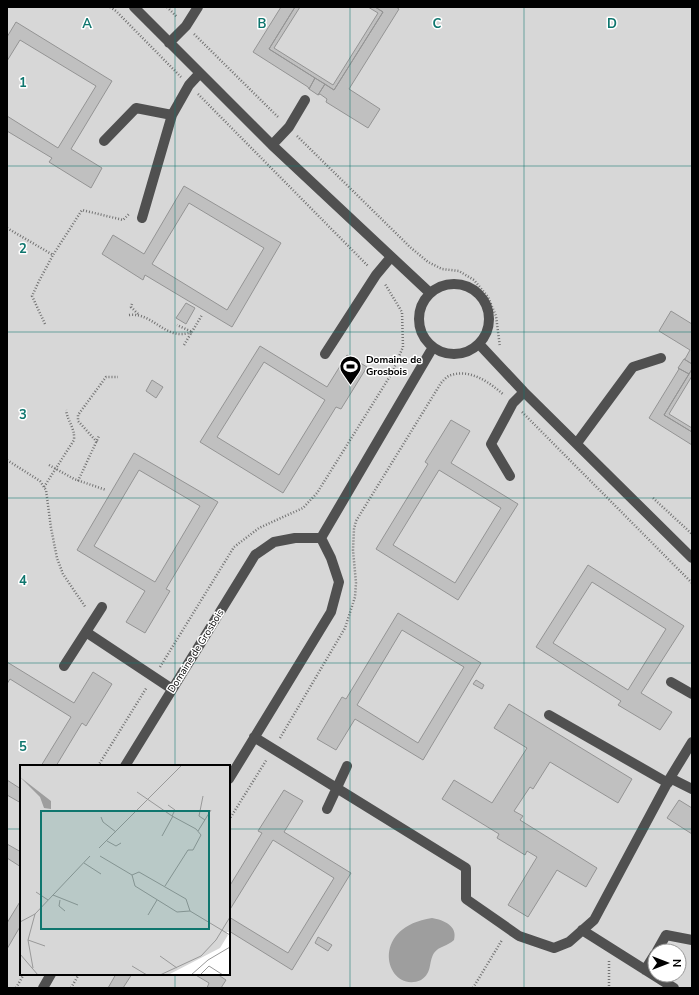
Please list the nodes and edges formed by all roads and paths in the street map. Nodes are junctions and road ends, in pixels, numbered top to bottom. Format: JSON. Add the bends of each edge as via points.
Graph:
{"nodes":[{"id":1,"x":110,"y":7,"type":"edge"},
{"id":2,"x":134,"y":7,"type":"edge"},
{"id":3,"x":198,"y":7,"type":"edge"},
{"id":4,"x":169,"y":43,"type":"junction"},
{"id":5,"x":200,"y":73,"type":"junction"},
{"id":6,"x":189,"y":85,"type":"junction"},
{"id":7,"x":305,"y":100,"type":"dead end"},
{"id":8,"x":172,"y":115,"type":"junction"},
{"id":9,"x":104,"y":141,"type":"dead end"},
{"id":10,"x":272,"y":145,"type":"junction"},
{"id":11,"x":142,"y":215,"type":"joint"},
{"id":12,"x":7,"y":228,"type":"edge"},
{"id":13,"x":53,"y":255,"type":"junction"},
{"id":14,"x":391,"y":257,"type":"junction"},
{"id":15,"x":428,"y":262,"type":"dead end"},
{"id":16,"x":376,"y":275,"type":"junction"},
{"id":17,"x":430,"y":293,"type":"junction"},
{"id":18,"x":132,"y":304,"type":"dead end"},
{"id":19,"x":129,"y":315,"type":"dead end"},
{"id":20,"x":139,"y":315,"type":"junction"},
{"id":21,"x":202,"y":315,"type":"dead end"},
{"id":22,"x":45,"y":324,"type":"dead end"},
{"id":23,"x":177,"y":325,"type":"dead end"},
{"id":24,"x":192,"y":332,"type":"junction"},
{"id":25,"x":479,"y":344,"type":"junction"},
{"id":26,"x":184,"y":345,"type":"dead end"},
{"id":27,"x":500,"y":346,"type":"dead end"},
{"id":28,"x":433,"y":347,"type":"junction"},
{"id":29,"x":325,"y":354,"type":"dead end"},
{"id":30,"x":661,"y":358,"type":"dead end"},
{"id":31,"x":118,"y":377,"type":"dead end"},
{"id":32,"x":524,"y":392,"type":"junction"},
{"id":33,"x":513,"y":403,"type":"junction"},
{"id":34,"x":66,"y":410,"type":"dead end"},
{"id":35,"x":99,"y":436,"type":"dead end"},
{"id":36,"x":97,"y":442,"type":"junction"},
{"id":37,"x":577,"y":443,"type":"junction"},
{"id":38,"x":7,"y":460,"type":"edge"},
{"id":39,"x":49,"y":465,"type":"dead end"},
{"id":40,"x":56,"y":469,"type":"junction"},
{"id":41,"x":510,"y":476,"type":"dead end"},
{"id":42,"x":78,"y":481,"type":"junction"},
{"id":43,"x":44,"y":487,"type":"junction"},
{"id":44,"x":106,"y":490,"type":"dead end"},
{"id":45,"x":321,"y":538,"type":"junction"},
{"id":46,"x":692,"y":558,"type":"edge"},
{"id":47,"x":692,"y":583,"type":"edge"},
{"id":48,"x":102,"y":607,"type":"dead end"},
{"id":49,"x":94,"y":619,"type":"junction"},
{"id":50,"x":86,"y":632,"type":"junction"},
{"id":51,"x":64,"y":666,"type":"dead end"},
{"id":52,"x":154,"y":676,"type":"junction"},
{"id":53,"x":671,"y":682,"type":"dead end"},
{"id":54,"x":172,"y":689,"type":"junction"},
{"id":55,"x":692,"y":694,"type":"edge"},
{"id":56,"x":549,"y":716,"type":"dead end"},
{"id":57,"x":254,"y":737,"type":"junction"},
{"id":58,"x":692,"y":742,"type":"edge"},
{"id":59,"x":273,"y":749,"type":"junction"},
{"id":60,"x":99,"y":765,"type":"edge"},
{"id":61,"x":126,"y":765,"type":"edge"},
{"id":62,"x":347,"y":766,"type":"dead end"},
{"id":63,"x":230,"y":777,"type":"edge"},
{"id":64,"x":669,"y":780,"type":"junction"},
{"id":65,"x":336,"y":789,"type":"junction"},
{"id":66,"x":692,"y":789,"type":"edge"},
{"id":67,"x":327,"y":809,"type":"dead end"},
{"id":68,"x":230,"y":818,"type":"edge"},
{"id":69,"x":509,"y":929,"type":"junction"},
{"id":70,"x":582,"y":930,"type":"junction"},
{"id":71,"x":692,"y":940,"type":"edge"},
{"id":72,"x":662,"y":943,"type":"edge"},
{"id":73,"x":615,"y":950,"type":"junction"},
{"id":74,"x":646,"y":970,"type":"joint"},
{"id":75,"x":23,"y":975,"type":"edge"},
{"id":76,"x":50,"y":975,"type":"edge"},
{"id":77,"x":78,"y":975,"type":"edge"},
{"id":78,"x":16,"y":988,"type":"edge"},
{"id":79,"x":43,"y":988,"type":"edge"},
{"id":80,"x":71,"y":988,"type":"edge"},
{"id":81,"x":473,"y":988,"type":"edge"},
{"id":82,"x":609,"y":988,"type":"edge"},
{"id":83,"x":674,"y":988,"type":"edge"}],
"edges":[{"from":1,"to":6,"type":"path"},
{"from":2,"to":4,"type":"lane"},
{"from":3,"to":4,"type":"lane","via":[[186,26]]},
{"from":4,"to":5,"type":"lane"},
{"from":5,"to":6,"type":"lane"},
{"from":5,"to":10,"type":"lane"},
{"from":6,"to":8,"type":"lane"},
{"from":6,"to":16,"type":"path"},
{"from":7,"to":10,"type":"lane","via":[[289,128]]},
{"from":8,"to":9,"type":"lane","via":[[136,108]]},
{"from":8,"to":11,"type":"lane"},
{"from":10,"to":14,"type":"lane"},
{"from":11,"to":13,"type":"path","via":[[131,211],[123,220],[82,210]]},
{"from":12,"to":13,"type":"path"},
{"from":13,"to":22,"type":"path","via":[[32,296]]},
{"from":14,"to":16,"type":"lane"},
{"from":14,"to":17,"type":"lane"},
{"from":15,"to":27,"type":"path","via":[[442,269],[459,271],[474,280],[488,297],[496,316]]},
{"from":16,"to":29,"type":"lane"},
{"from":16,"to":52,"type":"path","via":[[388,286],[402,312],[403,347],[392,373],[317,493],[303,508],[259,528],[234,547]]},
{"from":17,"to":25,"type":"lane","via":[[447,284],[458,284],[480,294],[488,307],[490,317],[489,327]]},
{"from":17,"to":28,"type":"lane","via":[[424,300],[419,317],[422,334]]},
{"from":18,"to":20,"type":"path","via":[[131,307]]},
{"from":19,"to":20,"type":"path"},
{"from":20,"to":24,"type":"path","via":[[171,333]]},
{"from":21,"to":24,"type":"path"},
{"from":23,"to":24,"type":"path"},
{"from":24,"to":26,"type":"path"},
{"from":25,"to":28,"type":"lane","via":[[473,349],[457,354],[449,354]]},
{"from":25,"to":32,"type":"lane"},
{"from":28,"to":45,"type":"lane"},
{"from":30,"to":37,"type":"lane","via":[[633,367]]},
{"from":31,"to":36,"type":"path","via":[[106,377],[78,415],[78,421]]},
{"from":32,"to":33,"type":"lane"},
{"from":32,"to":37,"type":"lane"},
{"from":33,"to":41,"type":"lane","via":[[491,444]]},
{"from":33,"to":47,"type":"path"},
{"from":33,"to":59,"type":"path","via":[[482,378],[464,374],[449,375],[441,383],[356,521],[353,544],[355,597],[345,628]]},
{"from":34,"to":40,"type":"path","via":[[67,418],[75,432],[74,440]]},
{"from":35,"to":36,"type":"path"},
{"from":36,"to":42,"type":"path"},
{"from":37,"to":46,"type":"lane"},
{"from":38,"to":43,"type":"path","via":[[40,481]]},
{"from":39,"to":40,"type":"path"},
{"from":40,"to":42,"type":"path"},
{"from":40,"to":43,"type":"path"},
{"from":42,"to":44,"type":"path"},
{"from":43,"to":49,"type":"path","via":[[57,558],[64,574]]},
{"from":45,"to":54,"type":"lane","name":"Domaine de Grosbois","via":[[295,538],[274,542],[255,555]]},
{"from":45,"to":57,"type":"lane","via":[[339,582],[331,612]]},
{"from":48,"to":49,"type":"lane"},
{"from":49,"to":50,"type":"lane"},
{"from":50,"to":51,"type":"lane"},
{"from":50,"to":52,"type":"lane"},
{"from":52,"to":54,"type":"lane"},
{"from":52,"to":60,"type":"path"},
{"from":53,"to":55,"type":"lane"},
{"from":54,"to":61,"type":"lane","name":"Domaine de Grosbois"},
{"from":56,"to":64,"type":"lane"},
{"from":57,"to":59,"type":"lane"},
{"from":57,"to":63,"type":"lane"},
{"from":58,"to":64,"type":"lane"},
{"from":59,"to":65,"type":"lane"},
{"from":59,"to":68,"type":"path"},
{"from":62,"to":65,"type":"lane"},
{"from":64,"to":66,"type":"lane"},
{"from":64,"to":70,"type":"lane","via":[[594,920]]},
{"from":65,"to":67,"type":"lane"},
{"from":65,"to":69,"type":"lane","via":[[466,868],[466,899]]},
{"from":69,"to":70,"type":"lane","via":[[518,936],[554,948],[569,942]]},
{"from":69,"to":81,"type":"path"},
{"from":70,"to":73,"type":"lane"},
{"from":71,"to":72,"type":"lane","via":[[666,935]]},
{"from":73,"to":74,"type":"lane"},
{"from":73,"to":82,"type":"path","via":[[609,959]]},
{"from":74,"to":83,"type":"lane"},
{"from":75,"to":78,"type":"path"},
{"from":76,"to":79,"type":"lane"},
{"from":77,"to":80,"type":"path"}]}
